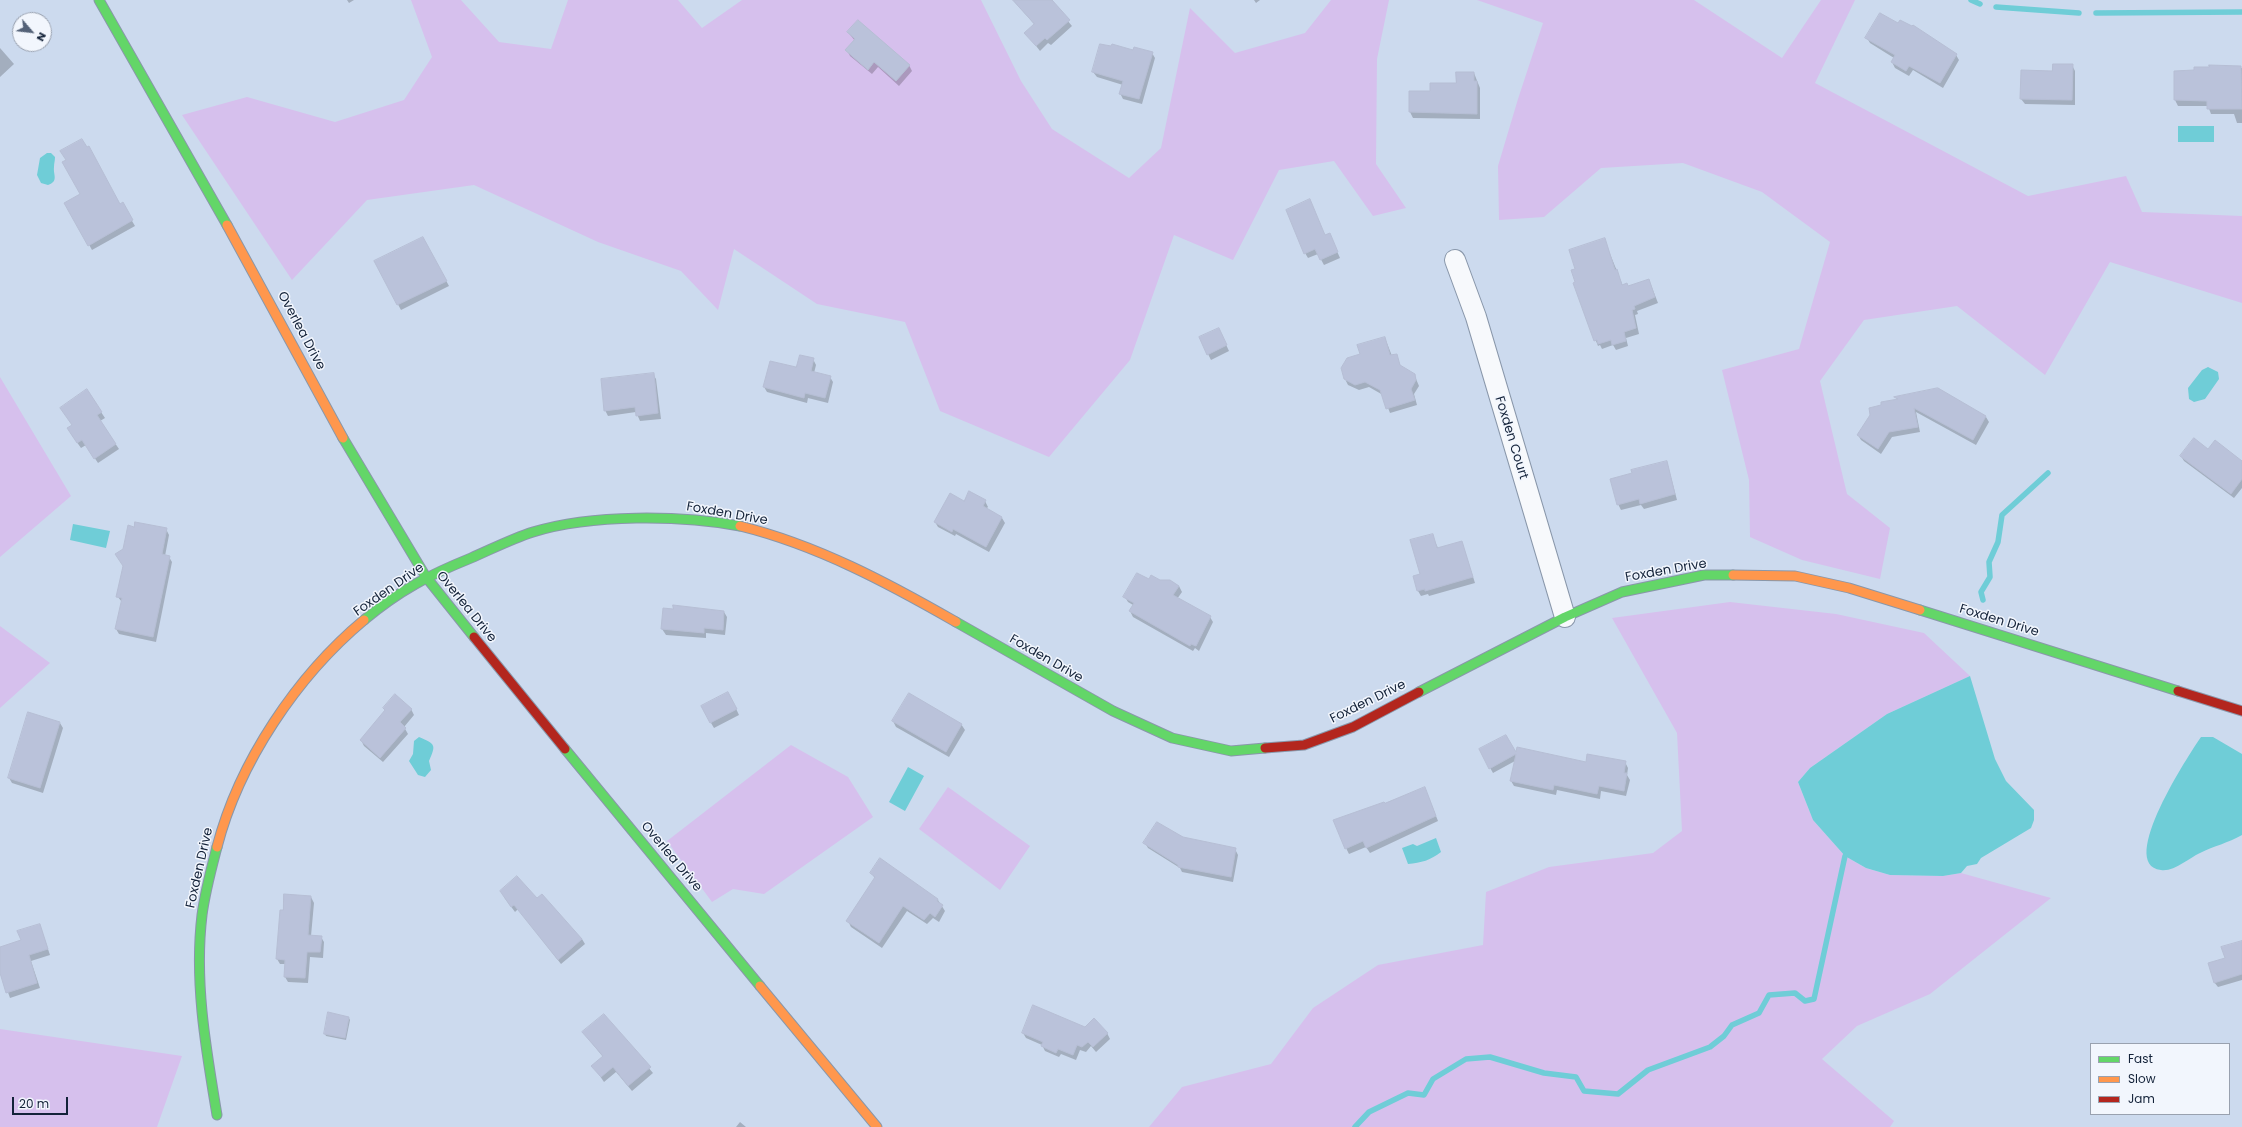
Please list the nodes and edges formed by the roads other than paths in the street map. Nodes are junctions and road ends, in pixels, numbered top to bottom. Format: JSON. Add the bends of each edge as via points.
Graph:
{"nodes":[{"id":1,"x":99,"y":0,"type":"edge"},
{"id":2,"x":1455,"y":260,"type":"dead end"},
{"id":3,"x":426,"y":577,"type":"junction"},
{"id":4,"x":1565,"y":617,"type":"junction"},
{"id":5,"x":2242,"y":711,"type":"edge"},
{"id":6,"x":217,"y":1115,"type":"dead end"},
{"id":7,"x":877,"y":1127,"type":"edge"}],
"edges":[{"from":1,"to":3,"type":"street","name":"Overlea Drive","via":[[259,281],[346,444]]},
{"from":2,"to":4,"type":"street","name":"Foxden Court","via":[[1476,317]]},
{"from":3,"to":4,"type":"street","name":"Foxden Drive","via":[[522,535],[580,522],[668,518],[753,530],[817,551],[881,580],[1133,722],[1172,738],[1231,751],[1304,745],[1352,727],[1477,660]]},
{"from":3,"to":6,"type":"street","name":"Foxden Drive","via":[[380,608],[320,662],[264,736],[229,808],[206,888],[200,929],[203,1034]]},
{"from":3,"to":7,"type":"street","name":"Overlea Drive","via":[[613,809]]},
{"from":4,"to":5,"type":"street","name":"Foxden Drive","via":[[1622,592],[1704,575],[1795,576],[1849,588]]}]}
